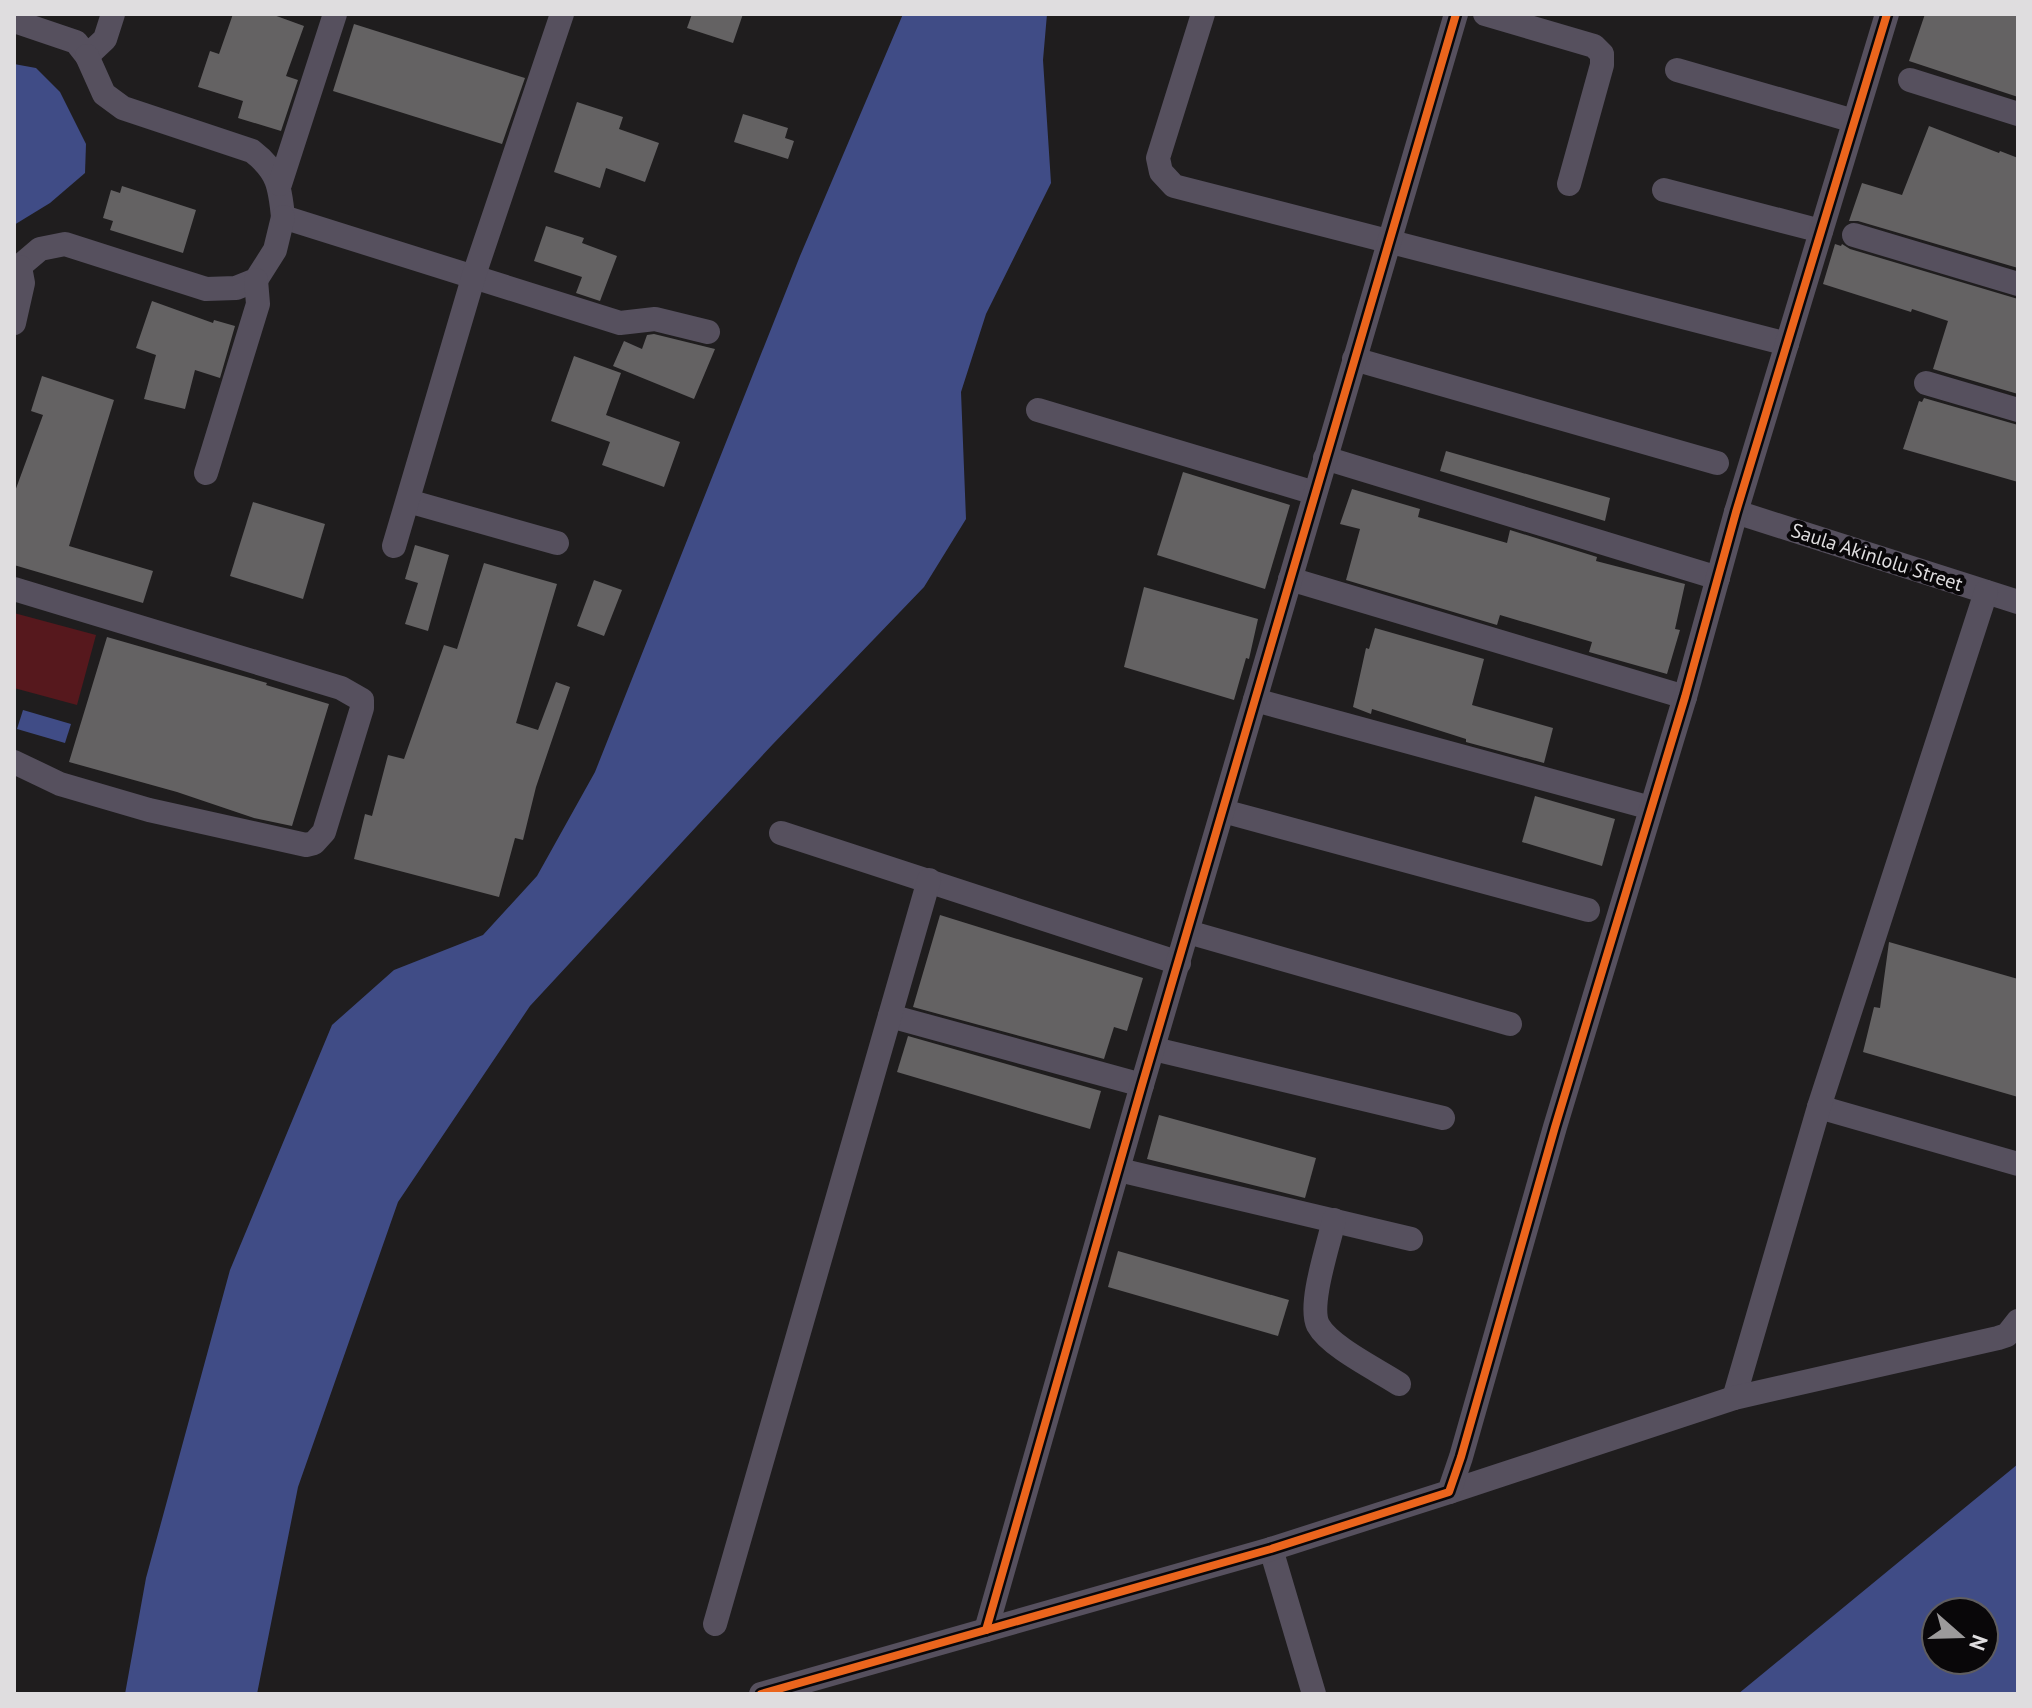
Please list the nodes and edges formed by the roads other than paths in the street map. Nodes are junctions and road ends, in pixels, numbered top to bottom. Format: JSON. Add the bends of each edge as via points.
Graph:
{"nodes":[{"id":1,"x":113,"y":14,"type":"edge"},
{"id":2,"x":335,"y":14,"type":"edge"},
{"id":3,"x":562,"y":14,"type":"edge"},
{"id":4,"x":1203,"y":14,"type":"edge"},
{"id":5,"x":1456,"y":14,"type":"edge"},
{"id":6,"x":1485,"y":14,"type":"edge"},
{"id":7,"x":1887,"y":14,"type":"edge"},
{"id":8,"x":14,"y":21,"type":"edge"},
{"id":9,"x":87,"y":56,"type":"junction"},
{"id":10,"x":1677,"y":70,"type":"dead end"},
{"id":11,"x":1910,"y":80,"type":"dead end"},
{"id":12,"x":2018,"y":114,"type":"edge"},
{"id":13,"x":1854,"y":121,"type":"junction"},
{"id":14,"x":280,"y":184,"type":"junction"},
{"id":15,"x":1569,"y":184,"type":"dead end"},
{"id":16,"x":1664,"y":190,"type":"dead end"},
{"id":17,"x":283,"y":217,"type":"junction"},
{"id":18,"x":1821,"y":231,"type":"junction"},
{"id":19,"x":1854,"y":235,"type":"dead end"},
{"id":20,"x":1388,"y":243,"type":"junction"},
{"id":21,"x":17,"y":269,"type":"edge"},
{"id":22,"x":474,"y":275,"type":"junction"},
{"id":23,"x":256,"y":280,"type":"junction"},
{"id":24,"x":2018,"y":284,"type":"edge"},
{"id":25,"x":14,"y":323,"type":"edge"},
{"id":26,"x":708,"y":332,"type":"dead end"},
{"id":27,"x":1787,"y":344,"type":"junction"},
{"id":28,"x":1354,"y":359,"type":"junction"},
{"id":29,"x":1926,"y":383,"type":"dead end"},
{"id":30,"x":1038,"y":410,"type":"dead end"},
{"id":31,"x":2018,"y":410,"type":"edge"},
{"id":32,"x":1325,"y":458,"type":"junction"},
{"id":33,"x":1717,"y":463,"type":"dead end"},
{"id":34,"x":206,"y":473,"type":"dead end"},
{"id":35,"x":1315,"y":493,"type":"junction"},
{"id":36,"x":408,"y":501,"type":"junction"},
{"id":37,"x":1736,"y":512,"type":"junction"},
{"id":38,"x":557,"y":543,"type":"dead end"},
{"id":39,"x":394,"y":546,"type":"dead end"},
{"id":40,"x":1718,"y":578,"type":"junction"},
{"id":41,"x":1290,"y":579,"type":"junction"},
{"id":42,"x":14,"y":589,"type":"edge"},
{"id":43,"x":1986,"y":592,"type":"junction"},
{"id":44,"x":2018,"y":602,"type":"edge"},
{"id":45,"x":1685,"y":697,"type":"junction"},
{"id":46,"x":1255,"y":700,"type":"junction"},
{"id":47,"x":14,"y":762,"type":"edge"},
{"id":48,"x":1651,"y":808,"type":"junction"},
{"id":49,"x":1223,"y":811,"type":"junction"},
{"id":50,"x":781,"y":833,"type":"dead end"},
{"id":51,"x":929,"y":880,"type":"junction"},
{"id":52,"x":1588,"y":910,"type":"dead end"},
{"id":53,"x":1188,"y":932,"type":"junction"},
{"id":54,"x":1179,"y":963,"type":"junction"},
{"id":55,"x":890,"y":1016,"type":"junction"},
{"id":56,"x":1510,"y":1024,"type":"dead end"},
{"id":57,"x":1154,"y":1049,"type":"junction"},
{"id":58,"x":1142,"y":1085,"type":"junction"},
{"id":59,"x":1819,"y":1107,"type":"junction"},
{"id":60,"x":1443,"y":1118,"type":"dead end"},
{"id":61,"x":2018,"y":1164,"type":"edge"},
{"id":62,"x":1119,"y":1170,"type":"junction"},
{"id":63,"x":1334,"y":1220,"type":"junction"},
{"id":64,"x":1411,"y":1239,"type":"dead end"},
{"id":65,"x":2018,"y":1321,"type":"edge"},
{"id":66,"x":1399,"y":1384,"type":"dead end"},
{"id":67,"x":1734,"y":1398,"type":"junction"},
{"id":68,"x":1449,"y":1492,"type":"junction"},
{"id":69,"x":1271,"y":1549,"type":"junction"},
{"id":70,"x":715,"y":1624,"type":"dead end"},
{"id":71,"x":986,"y":1630,"type":"junction"},
{"id":72,"x":761,"y":1694,"type":"edge"},
{"id":73,"x":1314,"y":1694,"type":"edge"}],
"edges":[{"from":1,"to":9,"type":"street","via":[[105,39]]},
{"from":2,"to":14,"type":"street"},
{"from":3,"to":22,"type":"street"},
{"from":4,"to":20,"type":"street","via":[[1158,158],[1161,172],[1174,186]]},
{"from":5,"to":20,"type":"street"},
{"from":6,"to":15,"type":"street","via":[[1594,46],[1602,54]]},
{"from":7,"to":13,"type":"street"},
{"from":8,"to":9,"type":"street","via":[[76,42]]},
{"from":9,"to":14,"type":"street","via":[[104,94],[123,108],[252,151]]},
{"from":10,"to":13,"type":"street"},
{"from":11,"to":12,"type":"street"},
{"from":13,"to":18,"type":"street"},
{"from":14,"to":17,"type":"street"},
{"from":16,"to":18,"type":"street"},
{"from":17,"to":22,"type":"street"},
{"from":17,"to":23,"type":"street","via":[[275,250]]},
{"from":18,"to":27,"type":"street"},
{"from":19,"to":24,"type":"street"},
{"from":20,"to":27,"type":"street"},
{"from":20,"to":28,"type":"street"},
{"from":21,"to":23,"type":"street","via":[[40,249],[65,244],[206,289],[236,288]]},
{"from":21,"to":25,"type":"street","via":[[23,283]]},
{"from":22,"to":26,"type":"street","via":[[620,323],[655,319]]},
{"from":22,"to":36,"type":"street"},
{"from":23,"to":34,"type":"street","via":[[258,304]]},
{"from":27,"to":37,"type":"street"},
{"from":28,"to":32,"type":"street"},
{"from":28,"to":33,"type":"street"},
{"from":29,"to":31,"type":"street"},
{"from":30,"to":35,"type":"street"},
{"from":32,"to":35,"type":"street"},
{"from":32,"to":40,"type":"street"},
{"from":35,"to":41,"type":"street"},
{"from":36,"to":38,"type":"street"},
{"from":36,"to":39,"type":"street"},
{"from":37,"to":40,"type":"street"},
{"from":37,"to":43,"type":"street","name":"Saula Akinlolu Street"},
{"from":40,"to":45,"type":"street"},
{"from":41,"to":45,"type":"street"},
{"from":41,"to":46,"type":"street"},
{"from":42,"to":47,"type":"street","via":[[341,688],[358,696],[362,708],[324,832],[306,845],[119,801],[60,784]]},
{"from":43,"to":44,"type":"street","name":"Saula Akinlolu Street"},
{"from":43,"to":59,"type":"street"},
{"from":45,"to":48,"type":"street"},
{"from":46,"to":48,"type":"street"},
{"from":46,"to":49,"type":"street"},
{"from":48,"to":68,"type":"street"},
{"from":49,"to":52,"type":"street"},
{"from":49,"to":53,"type":"street"},
{"from":50,"to":51,"type":"street"},
{"from":51,"to":54,"type":"street"},
{"from":51,"to":55,"type":"street"},
{"from":53,"to":54,"type":"street"},
{"from":53,"to":56,"type":"street"},
{"from":54,"to":57,"type":"street"},
{"from":55,"to":58,"type":"street"},
{"from":55,"to":70,"type":"street"},
{"from":57,"to":58,"type":"street"},
{"from":57,"to":60,"type":"street"},
{"from":58,"to":62,"type":"street"},
{"from":59,"to":61,"type":"street"},
{"from":59,"to":67,"type":"street"},
{"from":62,"to":63,"type":"street"},
{"from":62,"to":71,"type":"street"},
{"from":63,"to":64,"type":"street"},
{"from":63,"to":66,"type":"street","via":[[1315,1305],[1317,1323],[1329,1339]]},
{"from":65,"to":67,"type":"street","via":[[1998,1338]]},
{"from":67,"to":68,"type":"street"},
{"from":68,"to":69,"type":"street"},
{"from":69,"to":71,"type":"street"},
{"from":69,"to":73,"type":"street"},
{"from":71,"to":72,"type":"street"}]}
